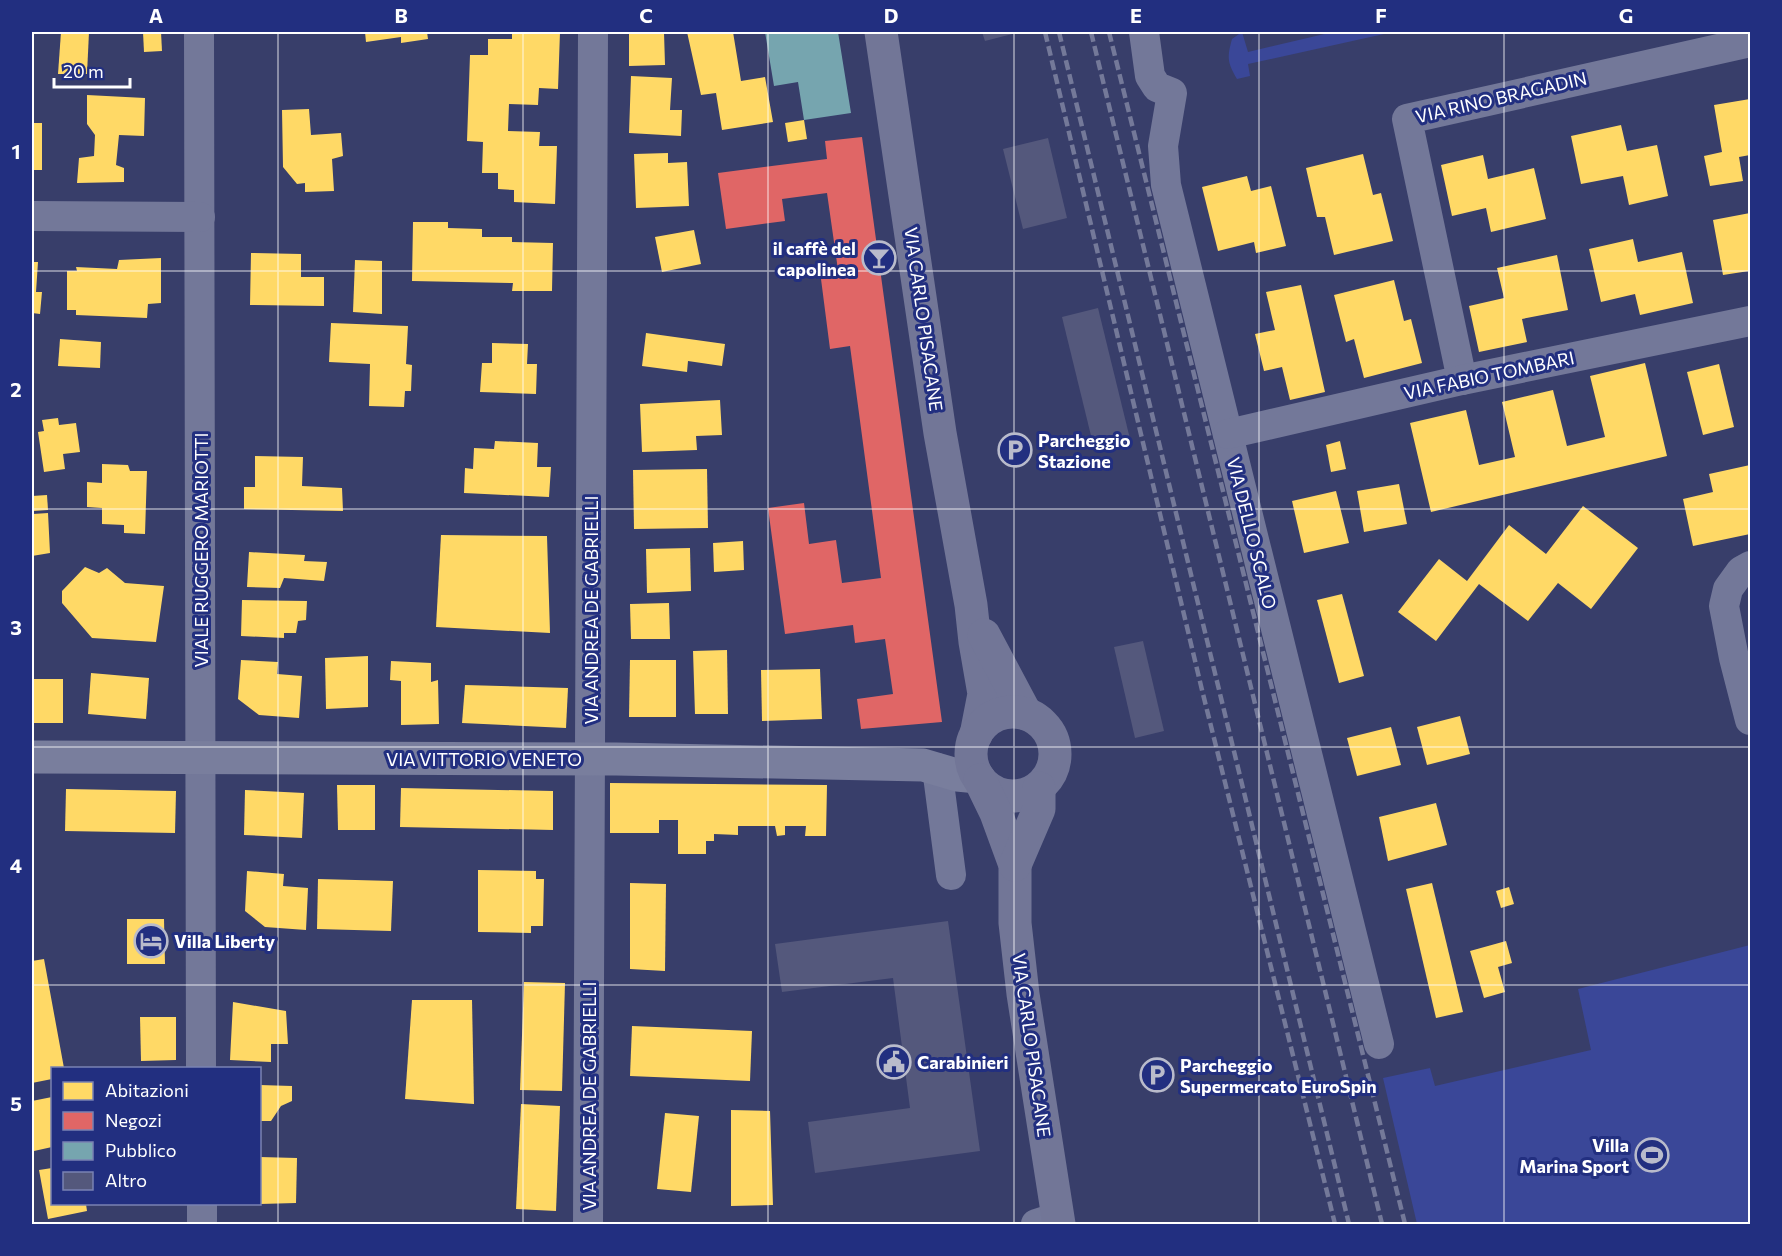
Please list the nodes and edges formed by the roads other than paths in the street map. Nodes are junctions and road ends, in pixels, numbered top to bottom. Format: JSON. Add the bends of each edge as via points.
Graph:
{"nodes":[{"id":1,"x":200,"y":32,"type":"edge"},
{"id":2,"x":593,"y":32,"type":"edge"},
{"id":3,"x":881,"y":32,"type":"edge"},
{"id":4,"x":1144,"y":32,"type":"edge"},
{"id":5,"x":1750,"y":42,"type":"edge"},
{"id":6,"x":32,"y":216,"type":"edge"},
{"id":7,"x":200,"y":216,"type":"junction"},
{"id":8,"x":1750,"y":321,"type":"edge"},
{"id":9,"x":1462,"y":380,"type":"junction"},
{"id":10,"x":1228,"y":434,"type":"junction"},
{"id":11,"x":1750,"y":566,"type":"edge"},
{"id":12,"x":971,"y":605,"type":"junction"},
{"id":13,"x":1026,"y":714,"type":"junction"},
{"id":14,"x":1750,"y":720,"type":"edge"},
{"id":15,"x":201,"y":756,"type":"junction"},
{"id":16,"x":32,"y":757,"type":"edge"},
{"id":17,"x":591,"y":759,"type":"junction"},
{"id":18,"x":976,"y":760,"type":"junction"},
{"id":19,"x":937,"y":768,"type":"junction"},
{"id":20,"x":1039,"y":789,"type":"junction"},
{"id":21,"x":1016,"y":865,"type":"junction"},
{"id":22,"x":951,"y":875,"type":"dead end"},
{"id":23,"x":1379,"y":1044,"type":"dead end"},
{"id":24,"x":201,"y":1067,"type":"edge"},
{"id":25,"x":202,"y":1205,"type":"edge"},
{"id":26,"x":1051,"y":1222,"type":"edge"},
{"id":27,"x":202,"y":1224,"type":"edge"},
{"id":28,"x":588,"y":1224,"type":"edge"}],
"edges":[{"from":1,"to":7,"type":"street","name":"VIALE RUGGERO MARIOTTI"},
{"from":2,"to":17,"type":"street","name":"VIA ANDREA DE GABRIELLI"},
{"from":3,"to":12,"type":"main road","name":"VIA CARLO PISACANE","via":[[940,433]]},
{"from":4,"to":10,"type":"street","name":"VIA DELLO SCALO","via":[[1150,76],[1157,87],[1172,93],[1163,146],[1166,185]]},
{"from":5,"to":9,"type":"street","name":"VIA RINO BRAGADIN","via":[[1407,118]]},
{"from":6,"to":7,"type":"street"},
{"from":7,"to":15,"type":"street","name":"VIALE RUGGERO MARIOTTI"},
{"from":8,"to":9,"type":"street","name":"VIA FABIO TOMBARI"},
{"from":9,"to":10,"type":"street","name":"VIA FABIO TOMBARI"},
{"from":10,"to":23,"type":"street","name":"VIA DELLO SCALO"},
{"from":11,"to":14,"type":"street","via":[[1741,571],[1728,589],[1724,606]]},
{"from":12,"to":13,"type":"main road","name":"VIA CARLO PISACANE"},
{"from":12,"to":18,"type":"main road","name":"VIA CARLO PISACANE","via":[[984,694]]},
{"from":13,"to":18,"type":"main road","via":[[997,715],[982,725]]},
{"from":13,"to":20,"type":"main road","name":"VIA CARLO PISACANE","via":[[1046,728],[1055,749],[1050,773]]},
{"from":15,"to":16,"type":"street","name":"VIA VITTORIO VENETO"},
{"from":15,"to":17,"type":"street","name":"VIA VITTORIO VENETO"},
{"from":15,"to":24,"type":"street","name":"VIALE RUGGERO MARIOTTI"},
{"from":17,"to":19,"type":"street","name":"VIA VITTORIO VENETO"},
{"from":17,"to":28,"type":"street","name":"VIA ANDREA DE GABRIELLI"},
{"from":18,"to":19,"type":"street"},
{"from":18,"to":20,"type":"main road","via":[[989,788],[1011,796]]},
{"from":18,"to":21,"type":"main road","name":"VIA CARLO PISACANE"},
{"from":19,"to":22,"type":"street"},
{"from":20,"to":21,"type":"main road","name":"VIA CARLO PISACANE","via":[[1039,809]]},
{"from":21,"to":26,"type":"main road","name":"VIA CARLO PISACANE","via":[[1015,922]]},
{"from":25,"to":27,"type":"street"}]}
